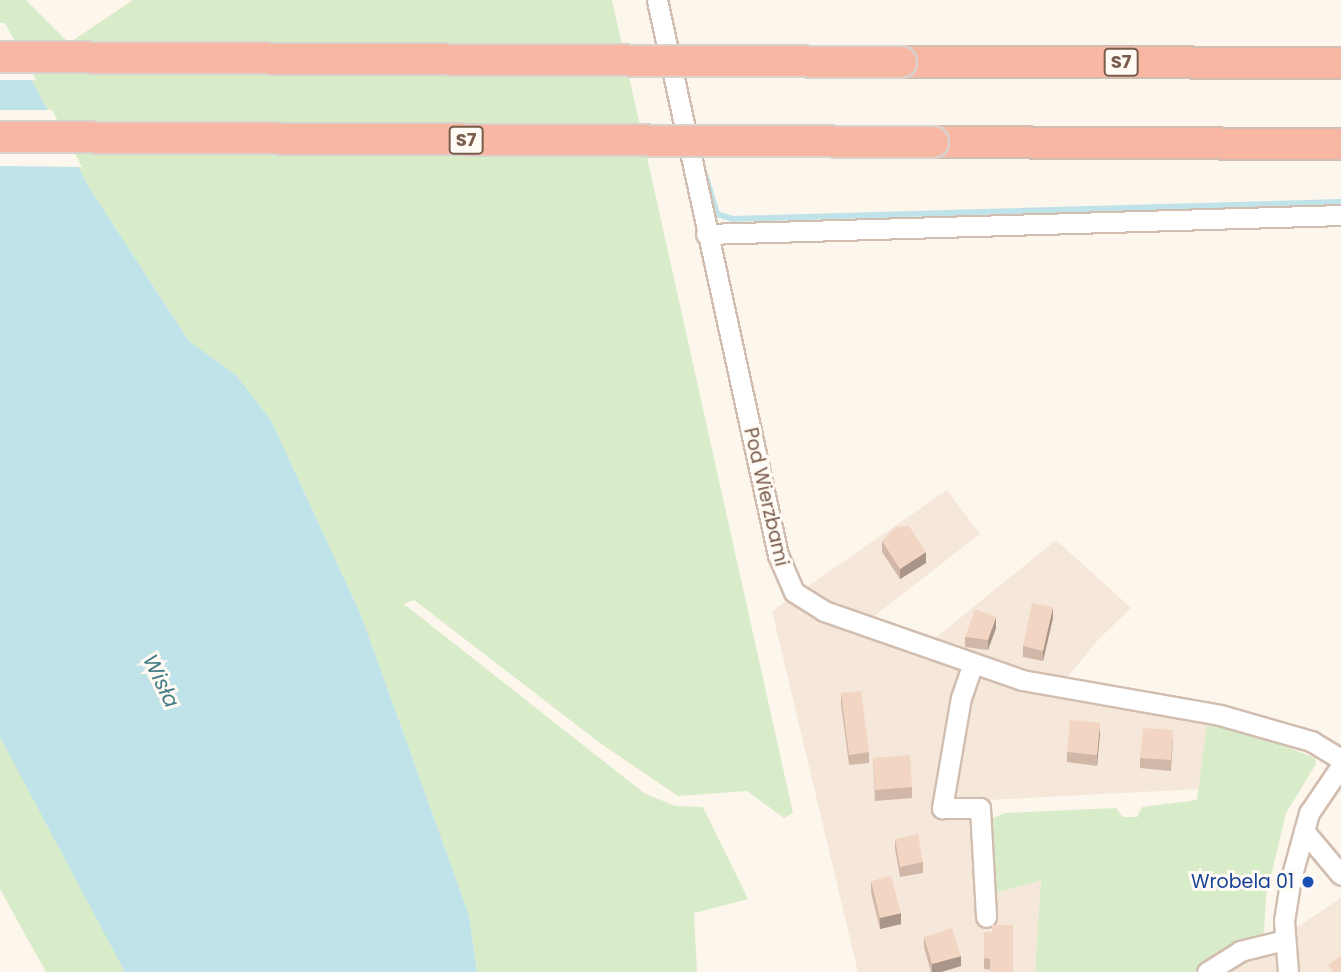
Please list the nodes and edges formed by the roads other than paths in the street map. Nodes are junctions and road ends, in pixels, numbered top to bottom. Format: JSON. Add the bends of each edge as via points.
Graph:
{"nodes":[{"id":1,"x":657,"y":0,"type":"edge"},
{"id":2,"x":0,"y":57,"type":"edge"},
{"id":3,"x":1341,"y":63,"type":"edge"},
{"id":4,"x":0,"y":137,"type":"edge"},
{"id":5,"x":1341,"y":144,"type":"edge"},
{"id":6,"x":1341,"y":215,"type":"edge"},
{"id":7,"x":706,"y":234,"type":"junction"},
{"id":8,"x":973,"y":663,"type":"junction"},
{"id":9,"x":1341,"y":759,"type":"edge"},
{"id":10,"x":1341,"y":766,"type":"edge"},
{"id":11,"x":1304,"y":831,"type":"junction"},
{"id":12,"x":1341,"y":875,"type":"edge"},
{"id":13,"x":986,"y":917,"type":"dead end"},
{"id":14,"x":1284,"y":940,"type":"junction"},
{"id":15,"x":1207,"y":972,"type":"edge"},
{"id":16,"x":1288,"y":972,"type":"edge"}],
"edges":[{"from":1,"to":7,"type":"street","name":"Pod Wierzbami"},
{"from":2,"to":3,"type":"highway","number":"S7","bridge":true},
{"from":4,"to":5,"type":"highway","number":"S7","bridge":true},
{"from":6,"to":7,"type":"street"},
{"from":7,"to":8,"type":"street","name":"Pod Wierzbami","via":[[788,584],[824,611]]},
{"from":8,"to":9,"type":"street","name":"Pod Wierzbami","via":[[1022,681],[1220,715],[1311,741]]},
{"from":8,"to":13,"type":"street","via":[[961,697],[942,808],[980,808]]},
{"from":10,"to":11,"type":"street","via":[[1320,794]]},
{"from":11,"to":12,"type":"street"},
{"from":11,"to":14,"type":"street","via":[[1286,901]]},
{"from":14,"to":15,"type":"street","via":[[1240,951]]},
{"from":14,"to":16,"type":"street"}]}
